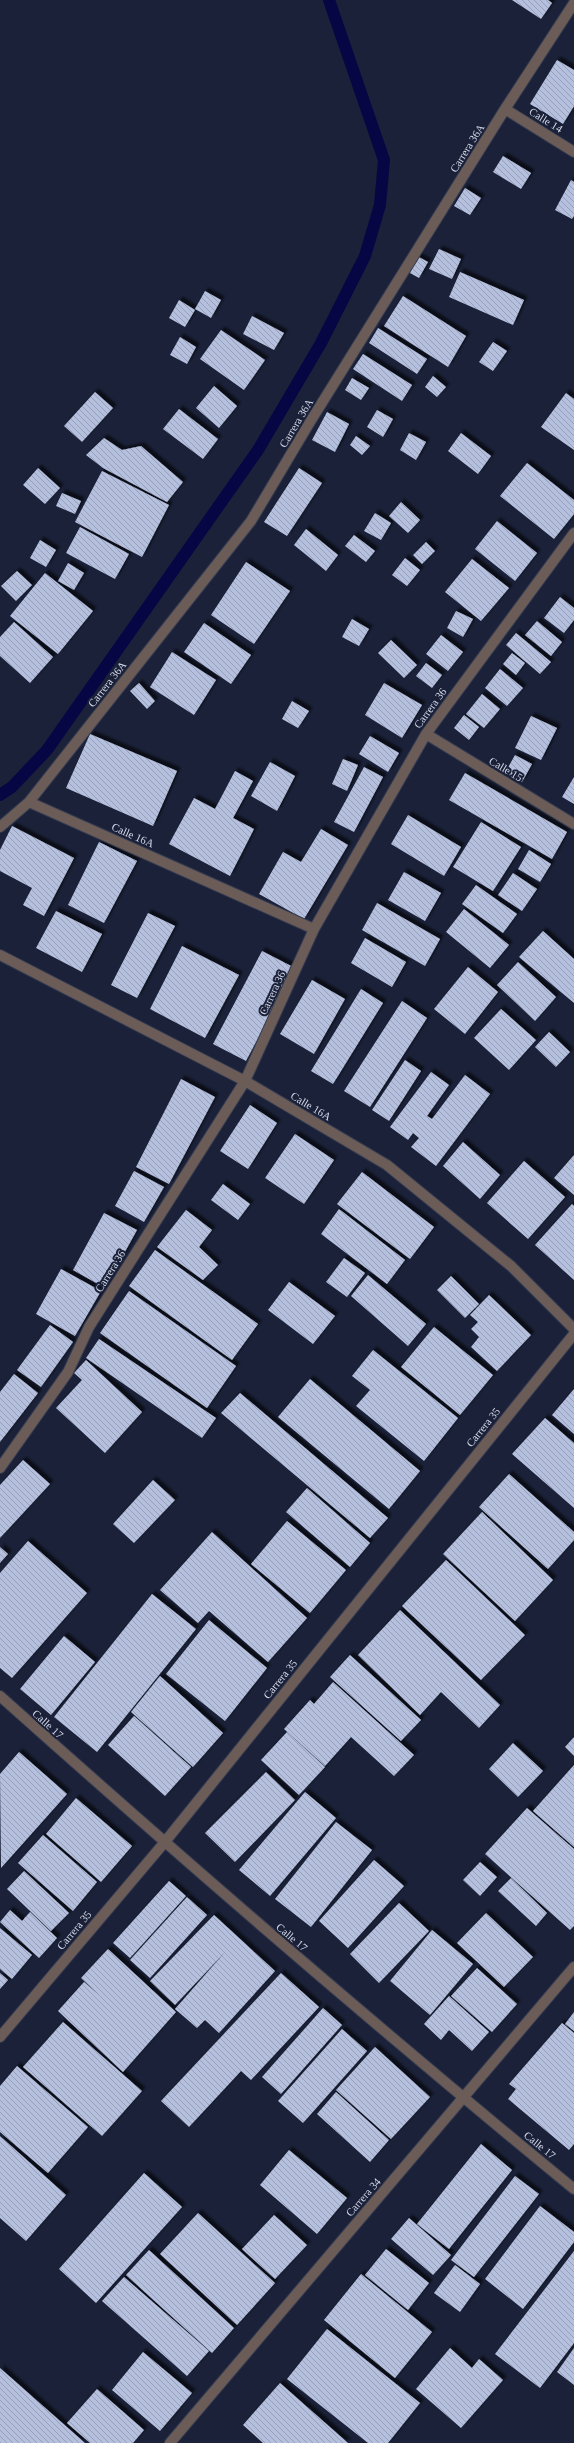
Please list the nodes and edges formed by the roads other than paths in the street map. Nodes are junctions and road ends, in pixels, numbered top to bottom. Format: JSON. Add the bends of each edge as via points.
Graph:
{"nodes":[{"id":1,"x":574,"y":3,"type":"edge"},
{"id":2,"x":505,"y":108,"type":"junction"},
{"id":3,"x":574,"y":152,"type":"edge"},
{"id":4,"x":574,"y":533,"type":"edge"},
{"id":5,"x":426,"y":734,"type":"junction"},
{"id":6,"x":29,"y":802,"type":"junction"},
{"id":7,"x":574,"y":824,"type":"edge"},
{"id":8,"x":0,"y":827,"type":"edge"},
{"id":9,"x":314,"y":929,"type":"junction"},
{"id":10,"x":0,"y":955,"type":"edge"},
{"id":11,"x":245,"y":1080,"type":"junction"},
{"id":12,"x":574,"y":1329,"type":"edge"},
{"id":13,"x":574,"y":1334,"type":"edge"},
{"id":14,"x":0,"y":1468,"type":"edge"},
{"id":15,"x":0,"y":1696,"type":"edge"},
{"id":16,"x":164,"y":1842,"type":"junction"},
{"id":17,"x":574,"y":1967,"type":"edge"},
{"id":18,"x":0,"y":2037,"type":"edge"},
{"id":19,"x":464,"y":2099,"type":"junction"},
{"id":20,"x":574,"y":2189,"type":"edge"},
{"id":21,"x":170,"y":2443,"type":"edge"}],
"edges":[{"from":1,"to":2,"type":"street","name":"Carrera 36A"},
{"from":2,"to":3,"type":"street","name":"Calle 14"},
{"from":2,"to":6,"type":"street","name":"Carrera 36A","via":[[251,520]]},
{"from":4,"to":5,"type":"street","name":"Carrera 36"},
{"from":5,"to":7,"type":"street","name":"Calle 15"},
{"from":5,"to":9,"type":"street","name":"Carrera 36"},
{"from":6,"to":8,"type":"street","name":"Carrera 36A"},
{"from":6,"to":9,"type":"street","name":"Calle 16A"},
{"from":9,"to":11,"type":"street","name":"Carrera 36"},
{"from":10,"to":11,"type":"street","name":"Calle 16A"},
{"from":11,"to":12,"type":"street","name":"Calle 16A","via":[[387,1165],[511,1266]]},
{"from":11,"to":14,"type":"street","name":"Carrera 36","via":[[89,1327],[68,1372]]},
{"from":13,"to":16,"type":"street","name":"Carrera 35"},
{"from":15,"to":16,"type":"street","name":"Calle 17"},
{"from":16,"to":18,"type":"street","name":"Carrera 35"},
{"from":16,"to":19,"type":"street","name":"Calle 17"},
{"from":17,"to":19,"type":"street","name":"Carrera 34"},
{"from":19,"to":20,"type":"street","name":"Calle 17"},
{"from":19,"to":21,"type":"street","name":"Carrera 34"}]}
